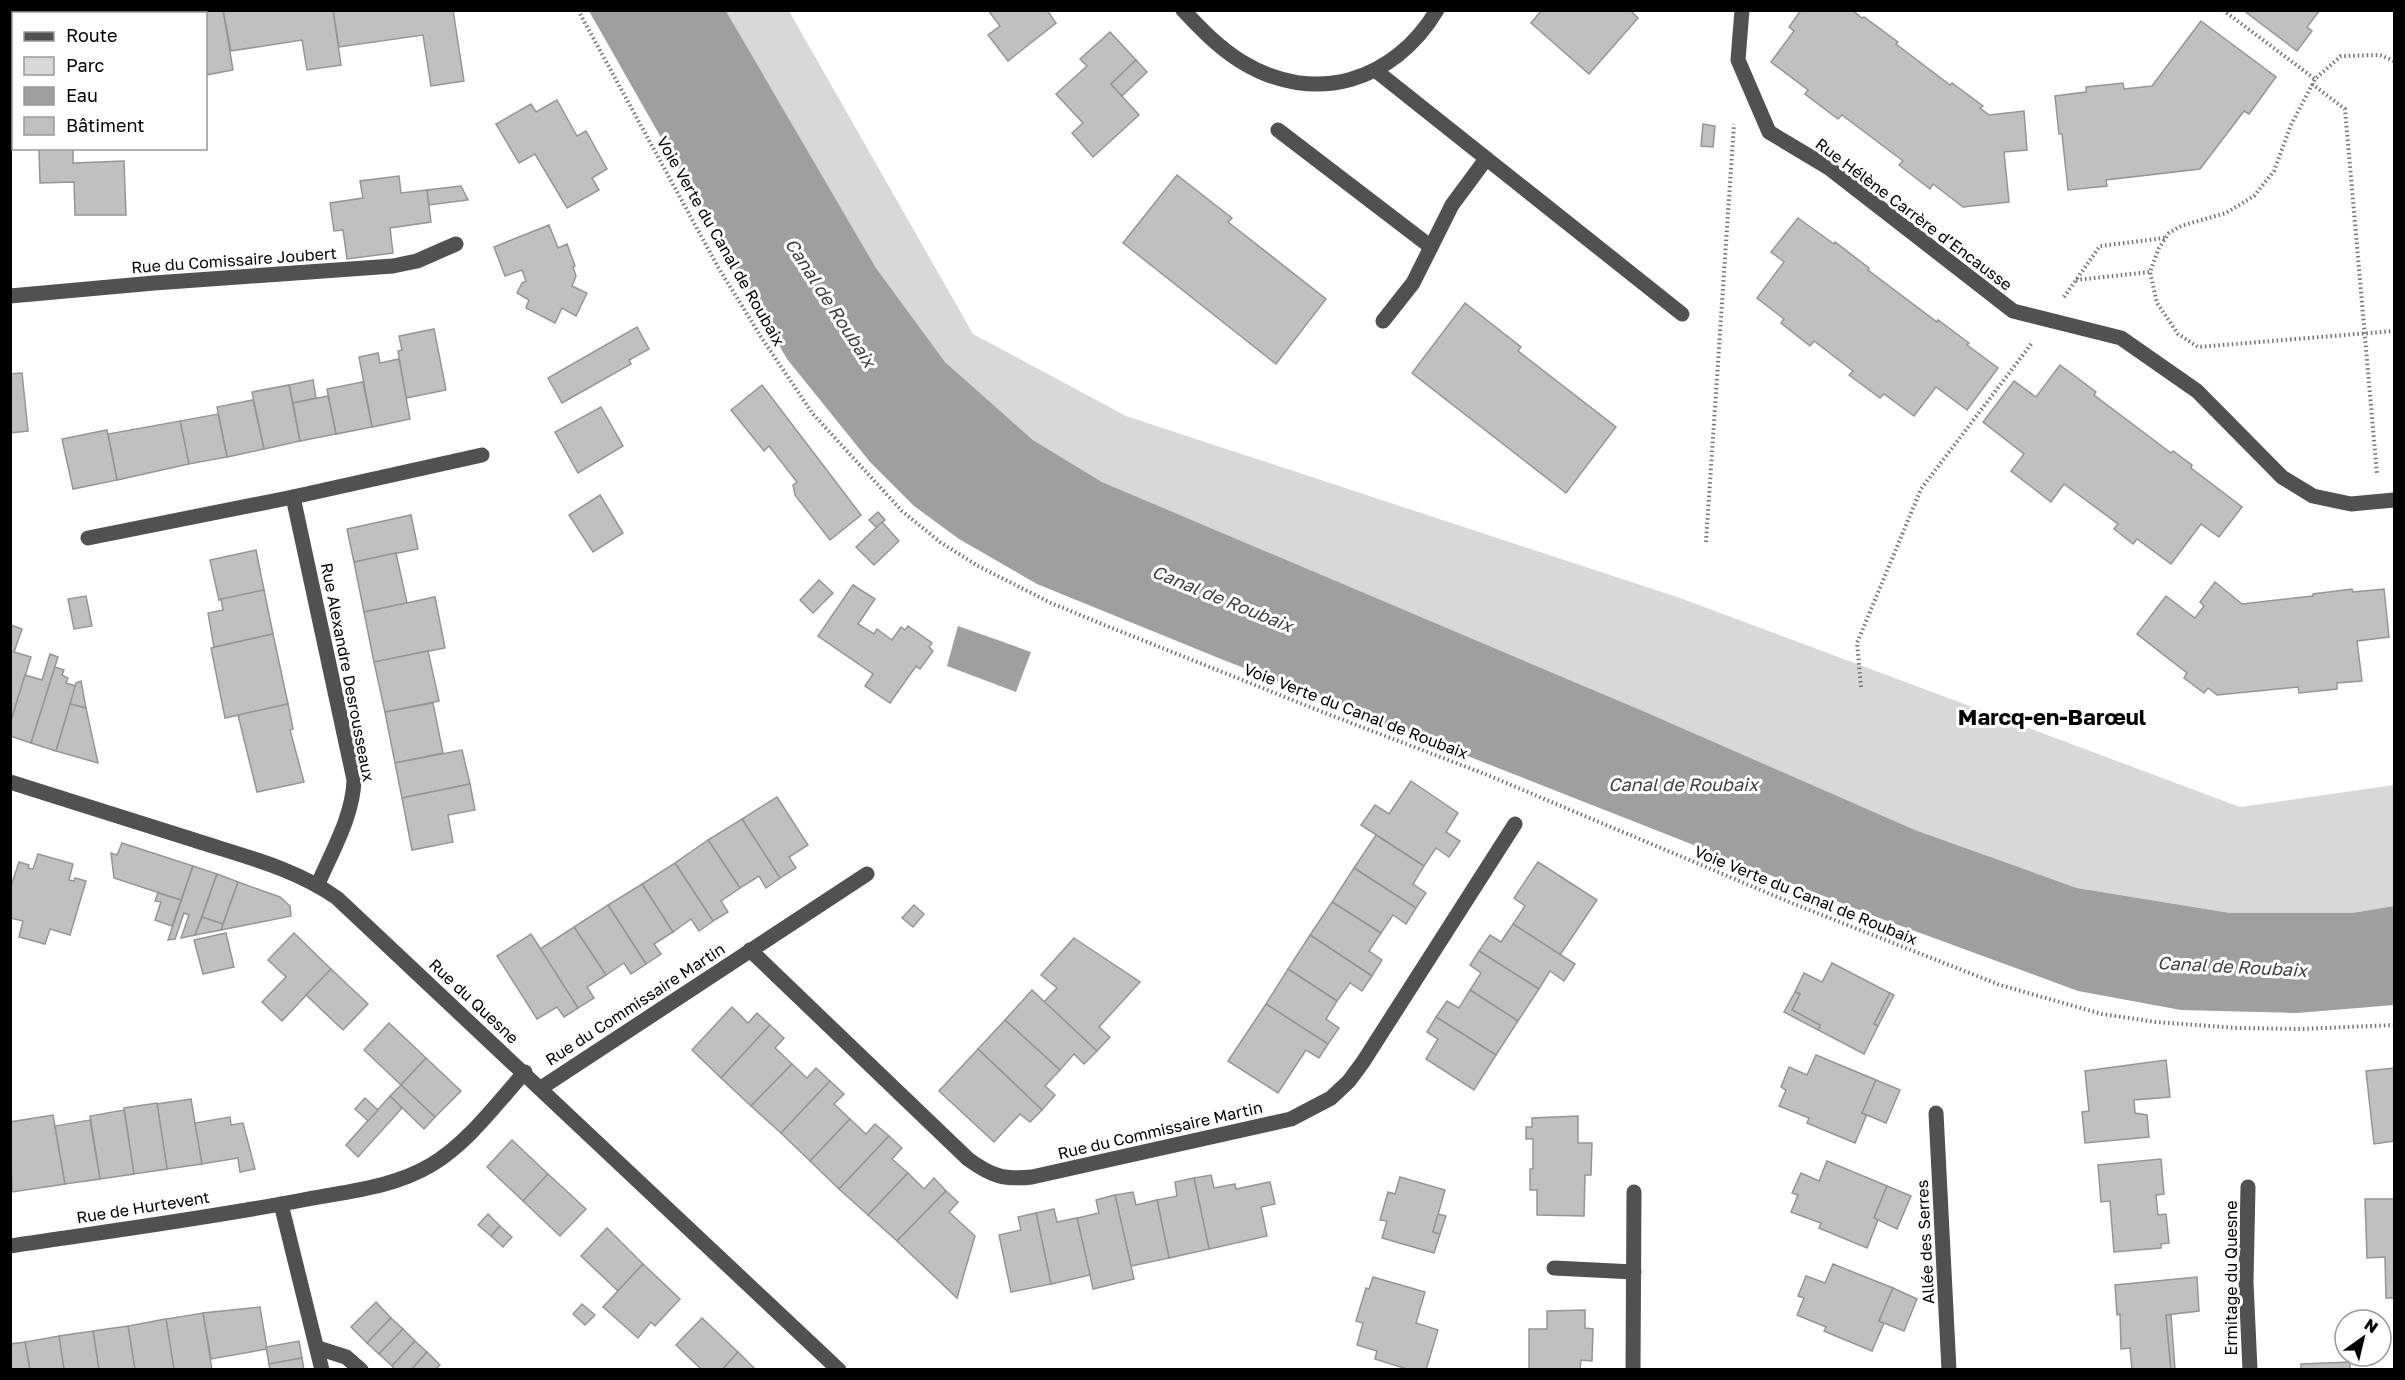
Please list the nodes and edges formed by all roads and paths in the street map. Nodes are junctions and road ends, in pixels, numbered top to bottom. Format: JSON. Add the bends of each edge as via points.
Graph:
{"nodes":[{"id":1,"x":578,"y":10,"type":"edge"},
{"id":2,"x":1183,"y":10,"type":"edge"},
{"id":3,"x":1437,"y":10,"type":"edge"},
{"id":4,"x":1742,"y":10,"type":"edge"},
{"id":5,"x":2223,"y":10,"type":"edge"},
{"id":6,"x":2394,"y":61,"type":"edge"},
{"id":7,"x":1375,"y":70,"type":"junction"},
{"id":8,"x":2315,"y":79,"type":"junction"},
{"id":9,"x":2312,"y":84,"type":"junction"},
{"id":10,"x":1734,"y":119,"type":"dead end"},
{"id":11,"x":1278,"y":130,"type":"dead end"},
{"id":12,"x":1486,"y":159,"type":"junction"},
{"id":13,"x":2165,"y":238,"type":"junction"},
{"id":14,"x":456,"y":244,"type":"dead end"},
{"id":15,"x":1431,"y":247,"type":"junction"},
{"id":16,"x":2150,"y":272,"type":"junction"},
{"id":17,"x":2076,"y":280,"type":"junction"},
{"id":18,"x":10,"y":296,"type":"edge"},
{"id":19,"x":1682,"y":314,"type":"dead end"},
{"id":20,"x":2049,"y":320,"type":"junction"},
{"id":21,"x":1383,"y":321,"type":"dead end"},
{"id":22,"x":2394,"y":331,"type":"edge"},
{"id":23,"x":2365,"y":333,"type":"junction"},
{"id":24,"x":482,"y":455,"type":"dead end"},
{"id":25,"x":293,"y":497,"type":"junction"},
{"id":26,"x":2387,"y":501,"type":"edge"},
{"id":27,"x":88,"y":538,"type":"dead end"},
{"id":28,"x":1706,"y":542,"type":"dead end"},
{"id":29,"x":1862,"y":687,"type":"dead end"},
{"id":30,"x":10,"y":782,"type":"edge"},
{"id":31,"x":1515,"y":824,"type":"dead end"},
{"id":32,"x":867,"y":874,"type":"dead end"},
{"id":33,"x":318,"y":884,"type":"junction"},
{"id":34,"x":750,"y":950,"type":"junction"},
{"id":35,"x":2394,"y":1025,"type":"edge"},
{"id":36,"x":525,"y":1072,"type":"junction"},
{"id":37,"x":541,"y":1088,"type":"junction"},
{"id":38,"x":1936,"y":1113,"type":"dead end"},
{"id":39,"x":2248,"y":1187,"type":"dead end"},
{"id":40,"x":1634,"y":1192,"type":"dead end"},
{"id":41,"x":281,"y":1204,"type":"junction"},
{"id":42,"x":10,"y":1246,"type":"edge"},
{"id":43,"x":1554,"y":1268,"type":"dead end"},
{"id":44,"x":1634,"y":1272,"type":"junction"},
{"id":45,"x":318,"y":1348,"type":"junction"},
{"id":46,"x":322,"y":1370,"type":"edge"},
{"id":47,"x":361,"y":1370,"type":"edge"},
{"id":48,"x":839,"y":1370,"type":"edge"},
{"id":49,"x":1633,"y":1370,"type":"edge"},
{"id":50,"x":1949,"y":1370,"type":"edge"},
{"id":51,"x":2250,"y":1370,"type":"edge"}],
"edges":[{"from":1,"to":35,"type":"path","name":"Voie Verte du Canal de Roubaix","via":[[718,267],[813,414],[902,511],[978,566],[1102,624],[1485,774],[1794,904],[2000,985],[2102,1014],[2156,1022],[2301,1029]]},
{"from":2,"to":7,"type":"street","via":[[1223,49],[1244,63],[1295,82],[1320,86]]},
{"from":3,"to":7,"type":"street","via":[[1409,46]]},
{"from":4,"to":20,"type":"street","name":"Rue Hélène Carrère d’Encausse","via":[[1738,60],[1769,132],[1829,168],[2013,311]]},
{"from":5,"to":8,"type":"path"},
{"from":6,"to":8,"type":"path","via":[[2380,55],[2341,56]]},
{"from":7,"to":12,"type":"street"},
{"from":8,"to":9,"type":"path"},
{"from":9,"to":13,"type":"path","via":[[2274,171],[2254,196],[2226,213],[2181,226]]},
{"from":9,"to":23,"type":"path","via":[[2345,109]]},
{"from":10,"to":28,"type":"path"},
{"from":11,"to":15,"type":"street"},
{"from":12,"to":15,"type":"street","via":[[1452,205]]},
{"from":12,"to":19,"type":"street"},
{"from":13,"to":16,"type":"path"},
{"from":13,"to":17,"type":"path","via":[[2100,246]]},
{"from":14,"to":18,"type":"street","name":"Rue du Comissaire Joubert","via":[[417,261],[393,266]]},
{"from":15,"to":21,"type":"street","via":[[1413,283]]},
{"from":16,"to":17,"type":"path"},
{"from":16,"to":23,"type":"path","via":[[2157,303],[2178,334],[2198,346]]},
{"from":17,"to":20,"type":"path"},
{"from":20,"to":26,"type":"street","name":"Rue Hélène Carrère d’Encausse","via":[[2121,338],[2197,391],[2282,477],[2313,496],[2352,504]]},
{"from":20,"to":29,"type":"path","via":[[1921,489],[1857,643]]},
{"from":22,"to":23,"type":"path"},
{"from":23,"to":26,"type":"path"},
{"from":24,"to":25,"type":"street"},
{"from":25,"to":27,"type":"street"},
{"from":25,"to":33,"type":"street","name":"Rue Alexandre Desrousseaux","via":[[354,780],[349,811]]},
{"from":30,"to":33,"type":"street","name":"Rue du Quesne","via":[[258,860]]},
{"from":31,"to":34,"type":"street","name":"Rue du Commissaire Martin","via":[[1363,1062],[1331,1098],[1291,1119],[1032,1177],[996,1176],[968,1159]]},
{"from":32,"to":34,"type":"street","name":"Rue du Commissaire Martin"},
{"from":33,"to":36,"type":"street","name":"Rue du Quesne"},
{"from":34,"to":37,"type":"street","name":"Rue du Commissaire Martin"},
{"from":36,"to":37,"type":"street","name":"Rue du Quesne"},
{"from":36,"to":41,"type":"street","name":"Rue de Hurtevent","via":[[471,1131],[431,1165],[387,1184]]},
{"from":37,"to":48,"type":"street","name":"Rue du Quesne"},
{"from":38,"to":50,"type":"street","name":"Allée des Serres"},
{"from":39,"to":51,"type":"street","name":"Ermitage du Quesne","via":[[2246,1282]]},
{"from":40,"to":44,"type":"street"},
{"from":41,"to":42,"type":"street","name":"Rue de Hurtevent"},
{"from":41,"to":45,"type":"street"},
{"from":43,"to":44,"type":"street"},
{"from":44,"to":49,"type":"street"},
{"from":45,"to":46,"type":"street"},
{"from":45,"to":47,"type":"street","via":[[346,1357]]}]}
